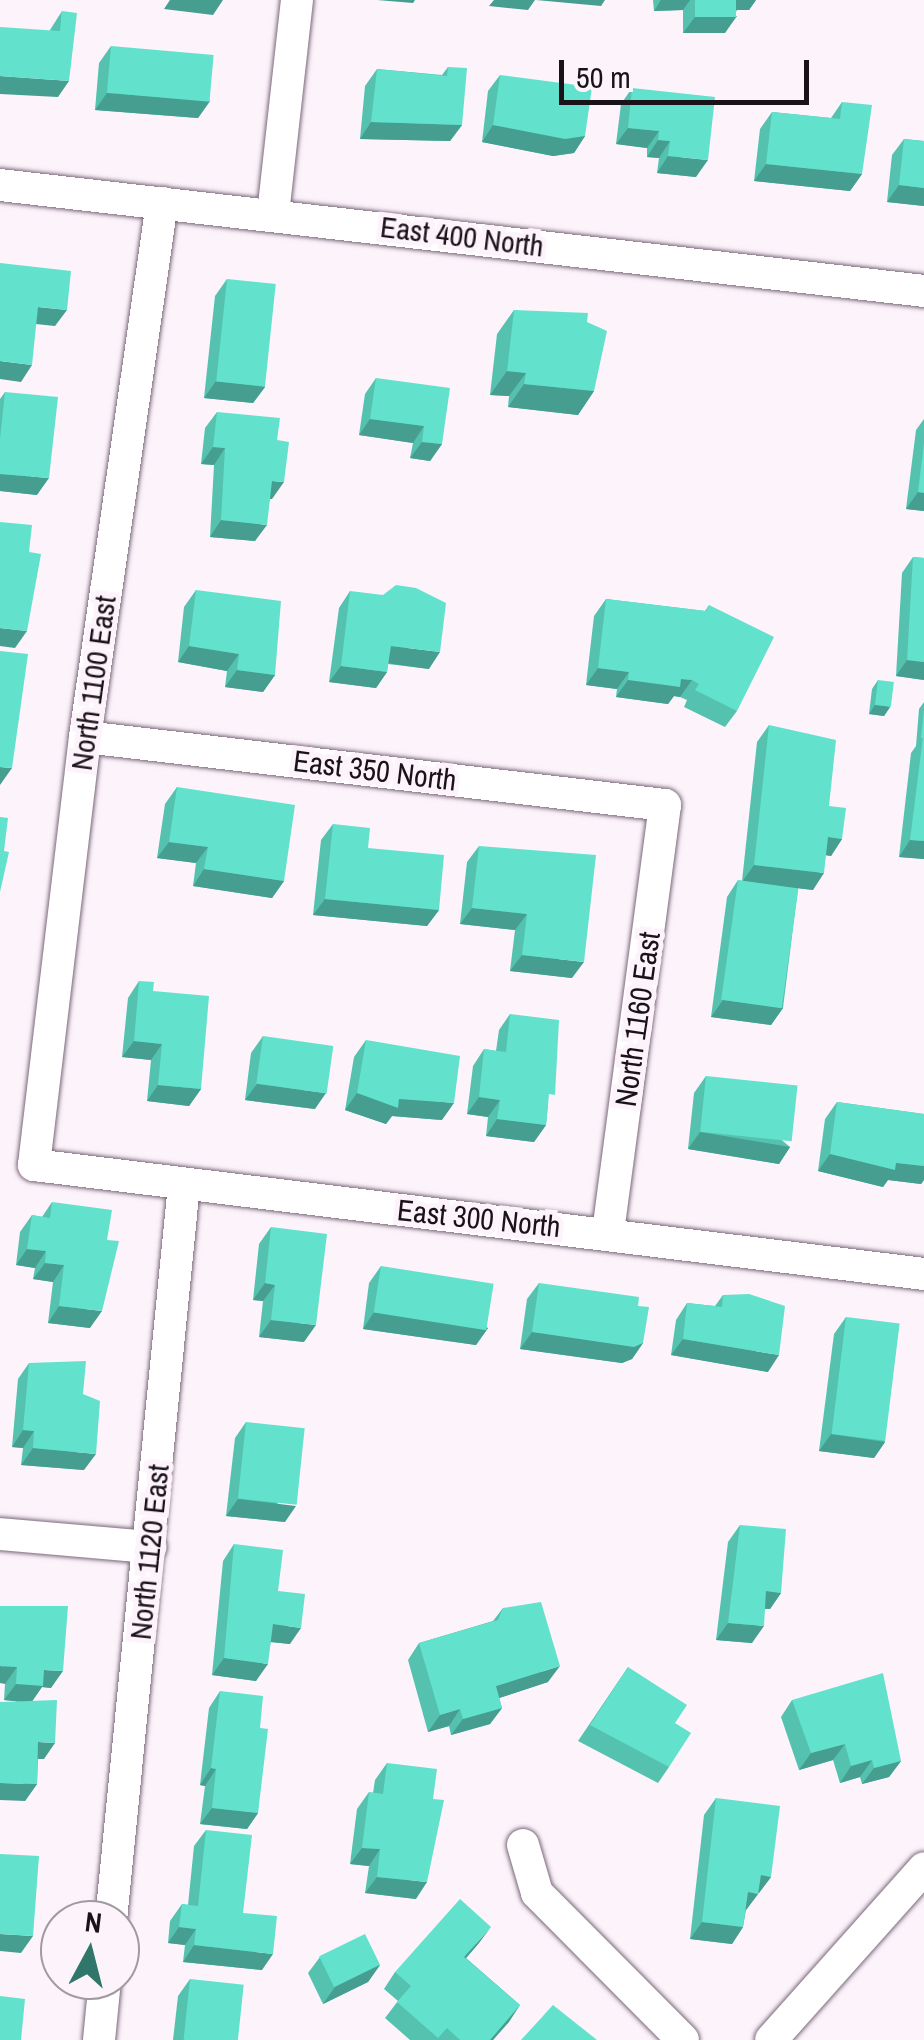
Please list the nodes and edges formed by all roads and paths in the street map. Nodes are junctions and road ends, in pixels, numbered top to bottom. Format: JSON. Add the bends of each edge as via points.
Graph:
{"nodes":[{"id":1,"x":296,"y":0,"type":"edge"},
{"id":2,"x":0,"y":185,"type":"edge"},
{"id":3,"x":162,"y":203,"type":"junction"},
{"id":4,"x":273,"y":214,"type":"junction"},
{"id":5,"x":924,"y":291,"type":"edge"},
{"id":6,"x":85,"y":737,"type":"junction"},
{"id":7,"x":665,"y":804,"type":"joint"},
{"id":8,"x":34,"y":1165,"type":"joint"},
{"id":9,"x":184,"y":1185,"type":"junction"},
{"id":10,"x":608,"y":1233,"type":"junction"},
{"id":11,"x":924,"y":1274,"type":"edge"},
{"id":12,"x":0,"y":1534,"type":"edge"},
{"id":13,"x":150,"y":1547,"type":"junction"},
{"id":14,"x":523,"y":1845,"type":"dead end"},
{"id":15,"x":924,"y":1868,"type":"edge"},
{"id":16,"x":113,"y":1900,"type":"edge"},
{"id":17,"x":103,"y":2000,"type":"edge"},
{"id":18,"x":99,"y":2040,"type":"edge"},
{"id":19,"x":683,"y":2040,"type":"edge"},
{"id":20,"x":772,"y":2040,"type":"edge"}],
"edges":[{"from":1,"to":4,"type":"street"},
{"from":2,"to":3,"type":"street","name":"East 400 North"},
{"from":3,"to":4,"type":"street","name":"East 400 North"},
{"from":3,"to":6,"type":"street","name":"North 1100 East"},
{"from":4,"to":5,"type":"street","name":"East 400 North"},
{"from":6,"to":7,"type":"street","name":"East 350 North"},
{"from":6,"to":8,"type":"street","name":"North 1100 East"},
{"from":7,"to":10,"type":"street","name":"North 1160 East"},
{"from":8,"to":9,"type":"street","name":"East 300 North"},
{"from":9,"to":10,"type":"street","name":"East 300 North"},
{"from":9,"to":13,"type":"street","name":"North 1120 East"},
{"from":10,"to":11,"type":"street","name":"East 300 North"},
{"from":12,"to":13,"type":"street"},
{"from":13,"to":16,"type":"street","name":"North 1120 East"},
{"from":14,"to":19,"type":"street","via":[[537,1893]]},
{"from":15,"to":20,"type":"street"},
{"from":17,"to":18,"type":"street"}]}
